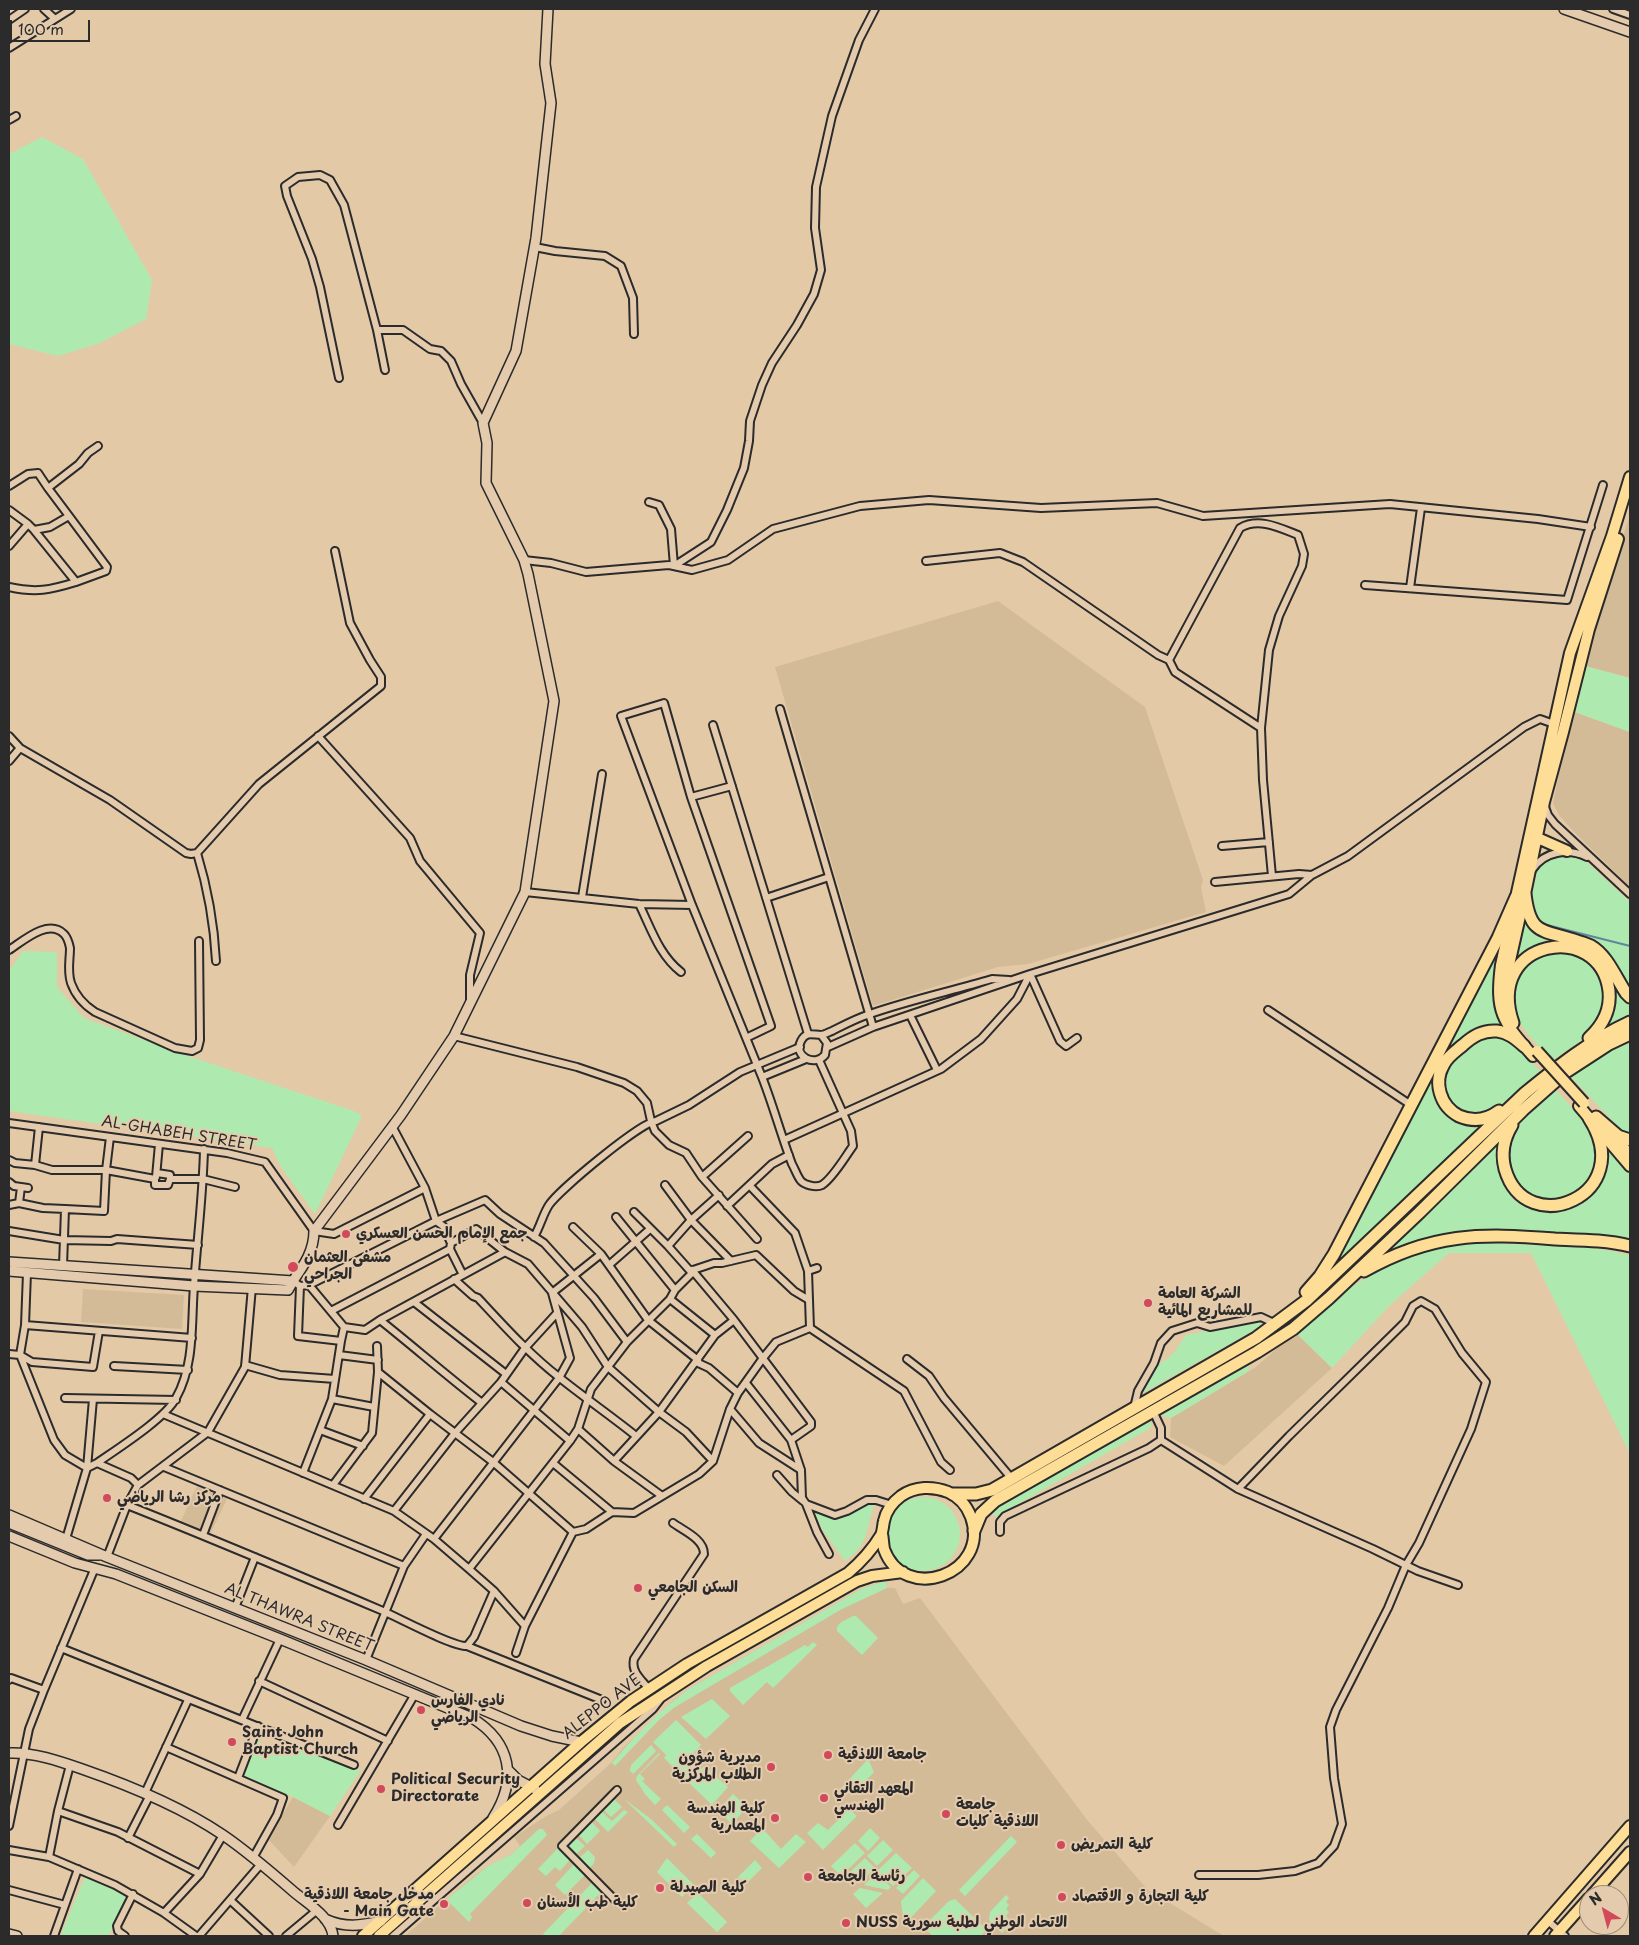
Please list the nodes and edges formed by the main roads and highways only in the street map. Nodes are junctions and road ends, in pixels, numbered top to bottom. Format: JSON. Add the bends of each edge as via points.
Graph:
{"nodes":[{"id":1,"x":1630,"y":477,"type":"edge"},
{"id":2,"x":1630,"y":500,"type":"edge"},
{"id":3,"x":1533,"y":836,"type":"junction"},
{"id":4,"x":1567,"y":852,"type":"road end"},
{"id":5,"x":1521,"y":896,"type":"junction"},
{"id":6,"x":1630,"y":997,"type":"edge"},
{"id":7,"x":1630,"y":1022,"type":"edge"},
{"id":8,"x":1513,"y":1023,"type":"junction"},
{"id":9,"x":1630,"y":1034,"type":"edge"},
{"id":10,"x":1630,"y":1039,"type":"edge"},
{"id":11,"x":1609,"y":1044,"type":"junction"},
{"id":12,"x":1524,"y":1046,"type":"junction"},
{"id":13,"x":1535,"y":1053,"type":"junction"},
{"id":14,"x":1558,"y":1065,"type":"junction"},
{"id":15,"x":1525,"y":1093,"type":"junction"},
{"id":16,"x":1523,"y":1110,"type":"junction"},
{"id":17,"x":1593,"y":1118,"type":"junction"},
{"id":18,"x":1630,"y":1140,"type":"edge"},
{"id":19,"x":1630,"y":1155,"type":"edge"},
{"id":20,"x":1630,"y":1166,"type":"edge"},
{"id":21,"x":1630,"y":1246,"type":"edge"},
{"id":22,"x":1329,"y":1298,"type":"junction"},
{"id":23,"x":1277,"y":1324,"type":"junction"},
{"id":24,"x":953,"y":1494,"type":"junction"},
{"id":25,"x":974,"y":1531,"type":"junction"},
{"id":26,"x":882,"y":1534,"type":"junction"},
{"id":27,"x":903,"y":1572,"type":"junction"},
{"id":28,"x":1630,"y":1826,"type":"edge"},
{"id":29,"x":1630,"y":1852,"type":"edge"},
{"id":30,"x":1601,"y":1885,"type":"edge"},
{"id":31,"x":1579,"y":1911,"type":"edge"},
{"id":32,"x":1560,"y":1935,"type":"edge"},
{"id":33,"x":363,"y":1936,"type":"edge"},
{"id":34,"x":379,"y":1936,"type":"edge"},
{"id":35,"x":1534,"y":1936,"type":"edge"}],
"edges":[{"from":1,"to":3,"type":"main road","via":[[1570,654]]},
{"from":2,"to":3,"type":"main road","via":[[1588,629]]},
{"from":3,"to":4,"type":"main road"},
{"from":3,"to":5,"type":"main road"},
{"from":3,"to":5,"type":"main road","via":[[1529,876]]},
{"from":5,"to":6,"type":"highway","via":[[1536,926],[1545,932],[1591,946],[1602,956]]},
{"from":5,"to":8,"type":"main road","via":[[1505,985],[1507,1008]]},
{"from":5,"to":12,"type":"main road","via":[[1501,965],[1498,1002],[1504,1019]]},
{"from":5,"to":23,"type":"highway","via":[[1334,1254],[1320,1276]]},
{"from":7,"to":14,"type":"highway","via":[[1602,1035]]},
{"from":8,"to":13,"type":"main road"},
{"from":8,"to":14,"type":"highway","via":[[1508,999],[1510,983],[1528,957],[1541,950],[1565,947],[1580,951],[1593,960],[1608,986],[1608,1010],[1596,1031]]},
{"from":9,"to":11,"type":"highway"},
{"from":10,"to":11,"type":"highway"},
{"from":11,"to":16,"type":"highway","via":[[1566,1072]]},
{"from":12,"to":13,"type":"main road"},
{"from":12,"to":15,"type":"highway","via":[[1503,1032],[1475,1036],[1447,1059],[1441,1068],[1439,1086],[1444,1102],[1452,1111],[1474,1120],[1492,1116]]},
{"from":13,"to":17,"type":"main road"},
{"from":14,"to":15,"type":"highway"},
{"from":15,"to":23,"type":"highway","via":[[1307,1300]]},
{"from":16,"to":17,"type":"highway","via":[[1507,1134],[1504,1167],[1521,1194],[1548,1206],[1577,1200],[1590,1190],[1599,1176],[1604,1160]]},
{"from":16,"to":22,"type":"highway"},
{"from":17,"to":18,"type":"highway","via":[[1618,1136]]},
{"from":17,"to":19,"type":"main road"},
{"from":17,"to":20,"type":"main road"},
{"from":21,"to":22,"type":"highway","via":[[1505,1235],[1450,1239],[1414,1247],[1380,1262]]},
{"from":22,"to":25,"type":"highway","via":[[1277,1339],[994,1501],[981,1514]]},
{"from":23,"to":24,"type":"highway","via":[[992,1490]]},
{"from":24,"to":25,"type":"main road","via":[[970,1514]]},
{"from":24,"to":26,"type":"main road","via":[[927,1487],[902,1496],[884,1518]]},
{"from":25,"to":27,"type":"main road","via":[[966,1559],[956,1569],[929,1579]]},
{"from":26,"to":27,"type":"main road","via":[[884,1549]]},
{"from":26,"to":33,"type":"main road","name":"ALEPPO AVE","via":[[848,1573],[650,1688],[581,1742]]},
{"from":27,"to":34,"type":"main road","name":"ALEPPO AVE","via":[[857,1581],[669,1690],[620,1723]]},
{"from":28,"to":35,"type":"main road"},
{"from":29,"to":30,"type":"main road"},
{"from":31,"to":32,"type":"main road"}]}
